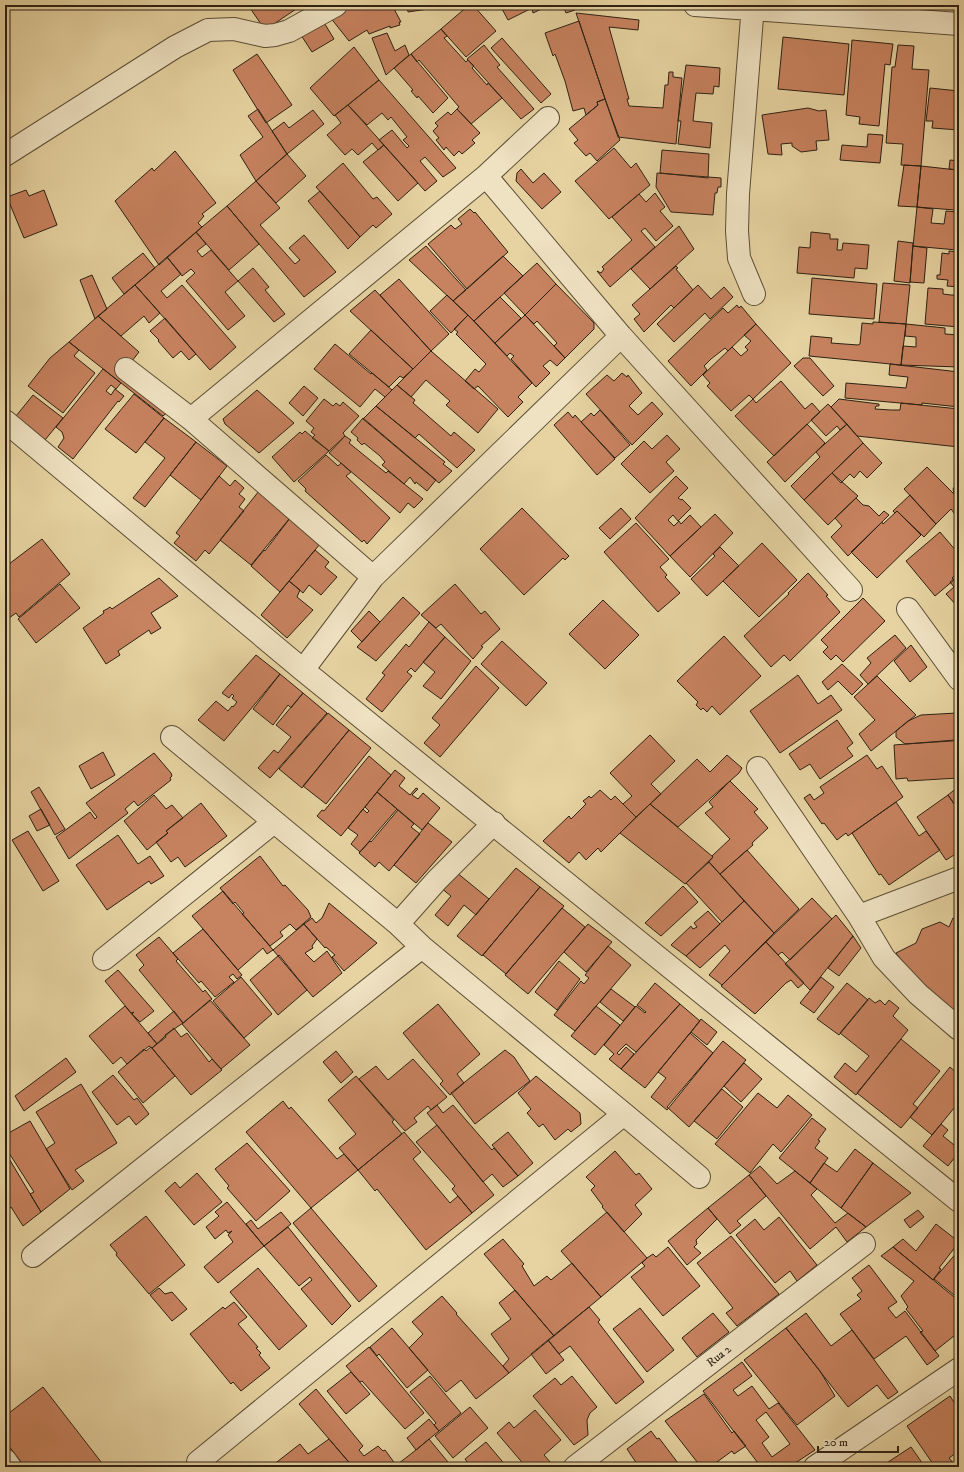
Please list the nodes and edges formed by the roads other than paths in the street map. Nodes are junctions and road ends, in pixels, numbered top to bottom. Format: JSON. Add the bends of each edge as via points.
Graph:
{"nodes":[{"id":1,"x":336,"y":5,"type":"edge"},
{"id":2,"x":695,"y":5,"type":"edge"},
{"id":3,"x":753,"y":6,"type":"edge"},
{"id":4,"x":959,"y":24,"type":"edge"},
{"id":5,"x":548,"y":118,"type":"dead end"},
{"id":6,"x":5,"y":156,"type":"edge"},
{"id":7,"x":486,"y":176,"type":"junction"},
{"id":8,"x":754,"y":294,"type":"dead end"},
{"id":9,"x":621,"y":336,"type":"junction"},
{"id":10,"x":126,"y":368,"type":"dead end"},
{"id":11,"x":191,"y":419,"type":"junction"},
{"id":12,"x":5,"y":421,"type":"edge"},
{"id":13,"x":373,"y":577,"type":"junction"},
{"id":14,"x":851,"y":590,"type":"dead end"},
{"id":15,"x":908,"y":609,"type":"dead end"},
{"id":16,"x":303,"y":670,"type":"junction"},
{"id":17,"x":959,"y":679,"type":"edge"},
{"id":18,"x":172,"y":737,"type":"dead end"},
{"id":19,"x":758,"y":768,"type":"dead end"},
{"id":20,"x":274,"y":822,"type":"junction"},
{"id":21,"x":494,"y":823,"type":"junction"},
{"id":22,"x":959,"y":878,"type":"edge"},
{"id":23,"x":859,"y":916,"type":"junction"},
{"id":24,"x":398,"y":924,"type":"junction"},
{"id":25,"x":422,"y":947,"type":"junction"},
{"id":26,"x":104,"y":959,"type":"dead end"},
{"id":27,"x":959,"y":1029,"type":"edge"},
{"id":28,"x":624,"y":1114,"type":"junction"},
{"id":29,"x":699,"y":1177,"type":"dead end"},
{"id":30,"x":959,"y":1201,"type":"edge"},
{"id":31,"x":864,"y":1244,"type":"dead end"},
{"id":32,"x":33,"y":1256,"type":"dead end"},
{"id":33,"x":959,"y":1369,"type":"edge"},
{"id":34,"x":5,"y":1460,"type":"edge"},
{"id":35,"x":198,"y":1462,"type":"dead end"},
{"id":36,"x":10,"y":1467,"type":"edge"},
{"id":37,"x":575,"y":1467,"type":"edge"},
{"id":38,"x":815,"y":1467,"type":"edge"}],
"edges":[{"from":1,"to":6,"type":"street","via":[[289,31],[276,35],[265,36],[234,29],[208,30],[175,47]]},
{"from":2,"to":3,"type":"street"},
{"from":3,"to":4,"type":"street"},
{"from":3,"to":8,"type":"street","via":[[737,231],[739,258]]},
{"from":5,"to":7,"type":"street"},
{"from":7,"to":9,"type":"street"},
{"from":7,"to":11,"type":"street"},
{"from":9,"to":13,"type":"street"},
{"from":9,"to":14,"type":"street"},
{"from":10,"to":11,"type":"street"},
{"from":11,"to":13,"type":"street"},
{"from":12,"to":16,"type":"street"},
{"from":13,"to":16,"type":"street"},
{"from":15,"to":17,"type":"street"},
{"from":16,"to":21,"type":"street"},
{"from":18,"to":20,"type":"street"},
{"from":19,"to":23,"type":"street"},
{"from":20,"to":24,"type":"street"},
{"from":20,"to":26,"type":"street"},
{"from":21,"to":24,"type":"street","via":[[437,880]]},
{"from":21,"to":30,"type":"street"},
{"from":22,"to":23,"type":"street"},
{"from":23,"to":27,"type":"street","via":[[884,958],[941,1015]]},
{"from":24,"to":25,"type":"street"},
{"from":25,"to":28,"type":"street"},
{"from":25,"to":32,"type":"street"},
{"from":28,"to":29,"type":"street"},
{"from":28,"to":35,"type":"street"},
{"from":31,"to":37,"type":"street","name":"Rua 2"},
{"from":33,"to":38,"type":"street"},
{"from":34,"to":36,"type":"street"}]}
